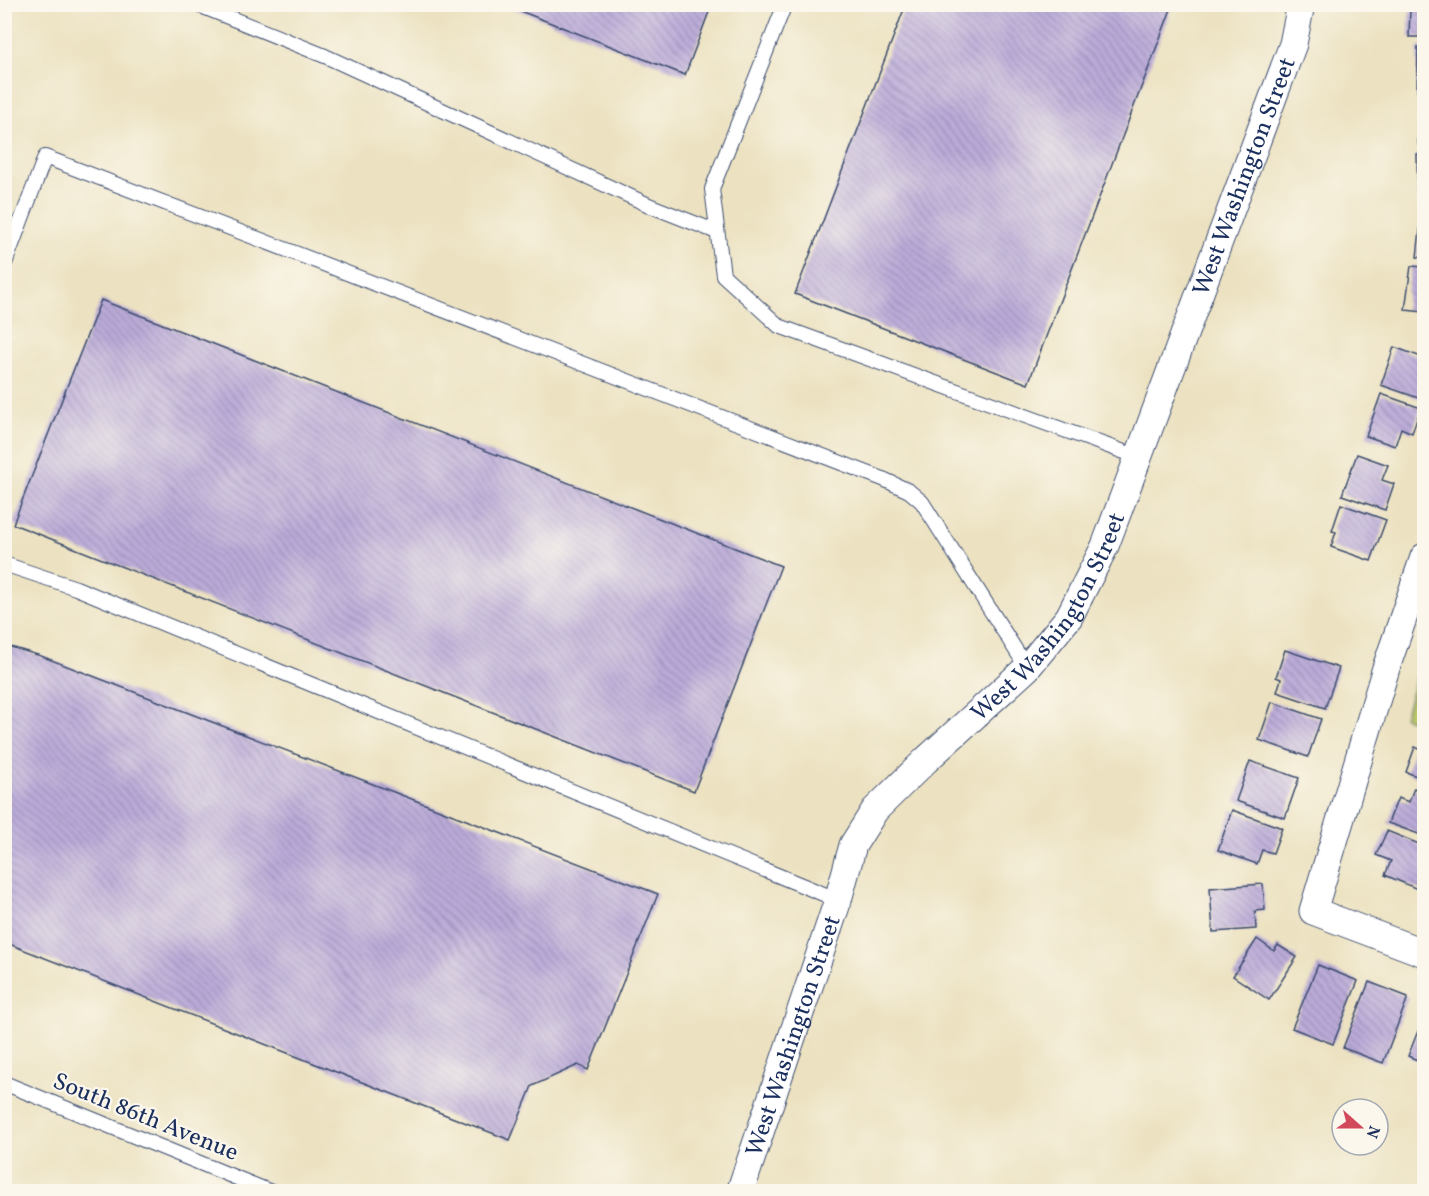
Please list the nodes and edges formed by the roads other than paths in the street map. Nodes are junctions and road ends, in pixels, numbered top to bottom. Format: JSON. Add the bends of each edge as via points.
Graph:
{"nodes":[{"id":1,"x":196,"y":4,"type":"edge"},
{"id":2,"x":785,"y":4,"type":"edge"},
{"id":3,"x":1301,"y":4,"type":"edge"},
{"id":4,"x":717,"y":232,"type":"junction"},
{"id":5,"x":4,"y":266,"type":"edge"},
{"id":6,"x":1138,"y":457,"type":"junction"},
{"id":7,"x":1425,"y":557,"type":"edge"},
{"id":8,"x":4,"y":564,"type":"edge"},
{"id":9,"x":1027,"y":668,"type":"junction"},
{"id":10,"x":838,"y":900,"type":"junction"},
{"id":11,"x":1425,"y":953,"type":"edge"},
{"id":12,"x":4,"y":1083,"type":"edge"},
{"id":13,"x":271,"y":1191,"type":"edge"},
{"id":14,"x":740,"y":1191,"type":"edge"}],
"edges":[{"from":1,"to":4,"type":"lane","via":[[325,56],[651,206]]},
{"from":2,"to":4,"type":"lane","via":[[712,189]]},
{"from":3,"to":6,"type":"street","name":"West Washington Street","via":[[1293,44]]},
{"from":4,"to":6,"type":"lane","via":[[723,275],[779,326]]},
{"from":5,"to":9,"type":"lane","via":[[45,157],[883,479],[922,502]]},
{"from":6,"to":9,"type":"street","name":"West Washington Street","via":[[1105,546],[1069,617]]},
{"from":7,"to":11,"type":"street","via":[[1386,668],[1312,911]]},
{"from":8,"to":10,"type":"lane","via":[[76,588]]},
{"from":9,"to":10,"type":"street","name":"West Washington Street","via":[[875,810],[853,845]]},
{"from":10,"to":14,"type":"street","name":"West Washington Street"},
{"from":12,"to":13,"type":"lane","name":"South 86th Avenue"}]}
